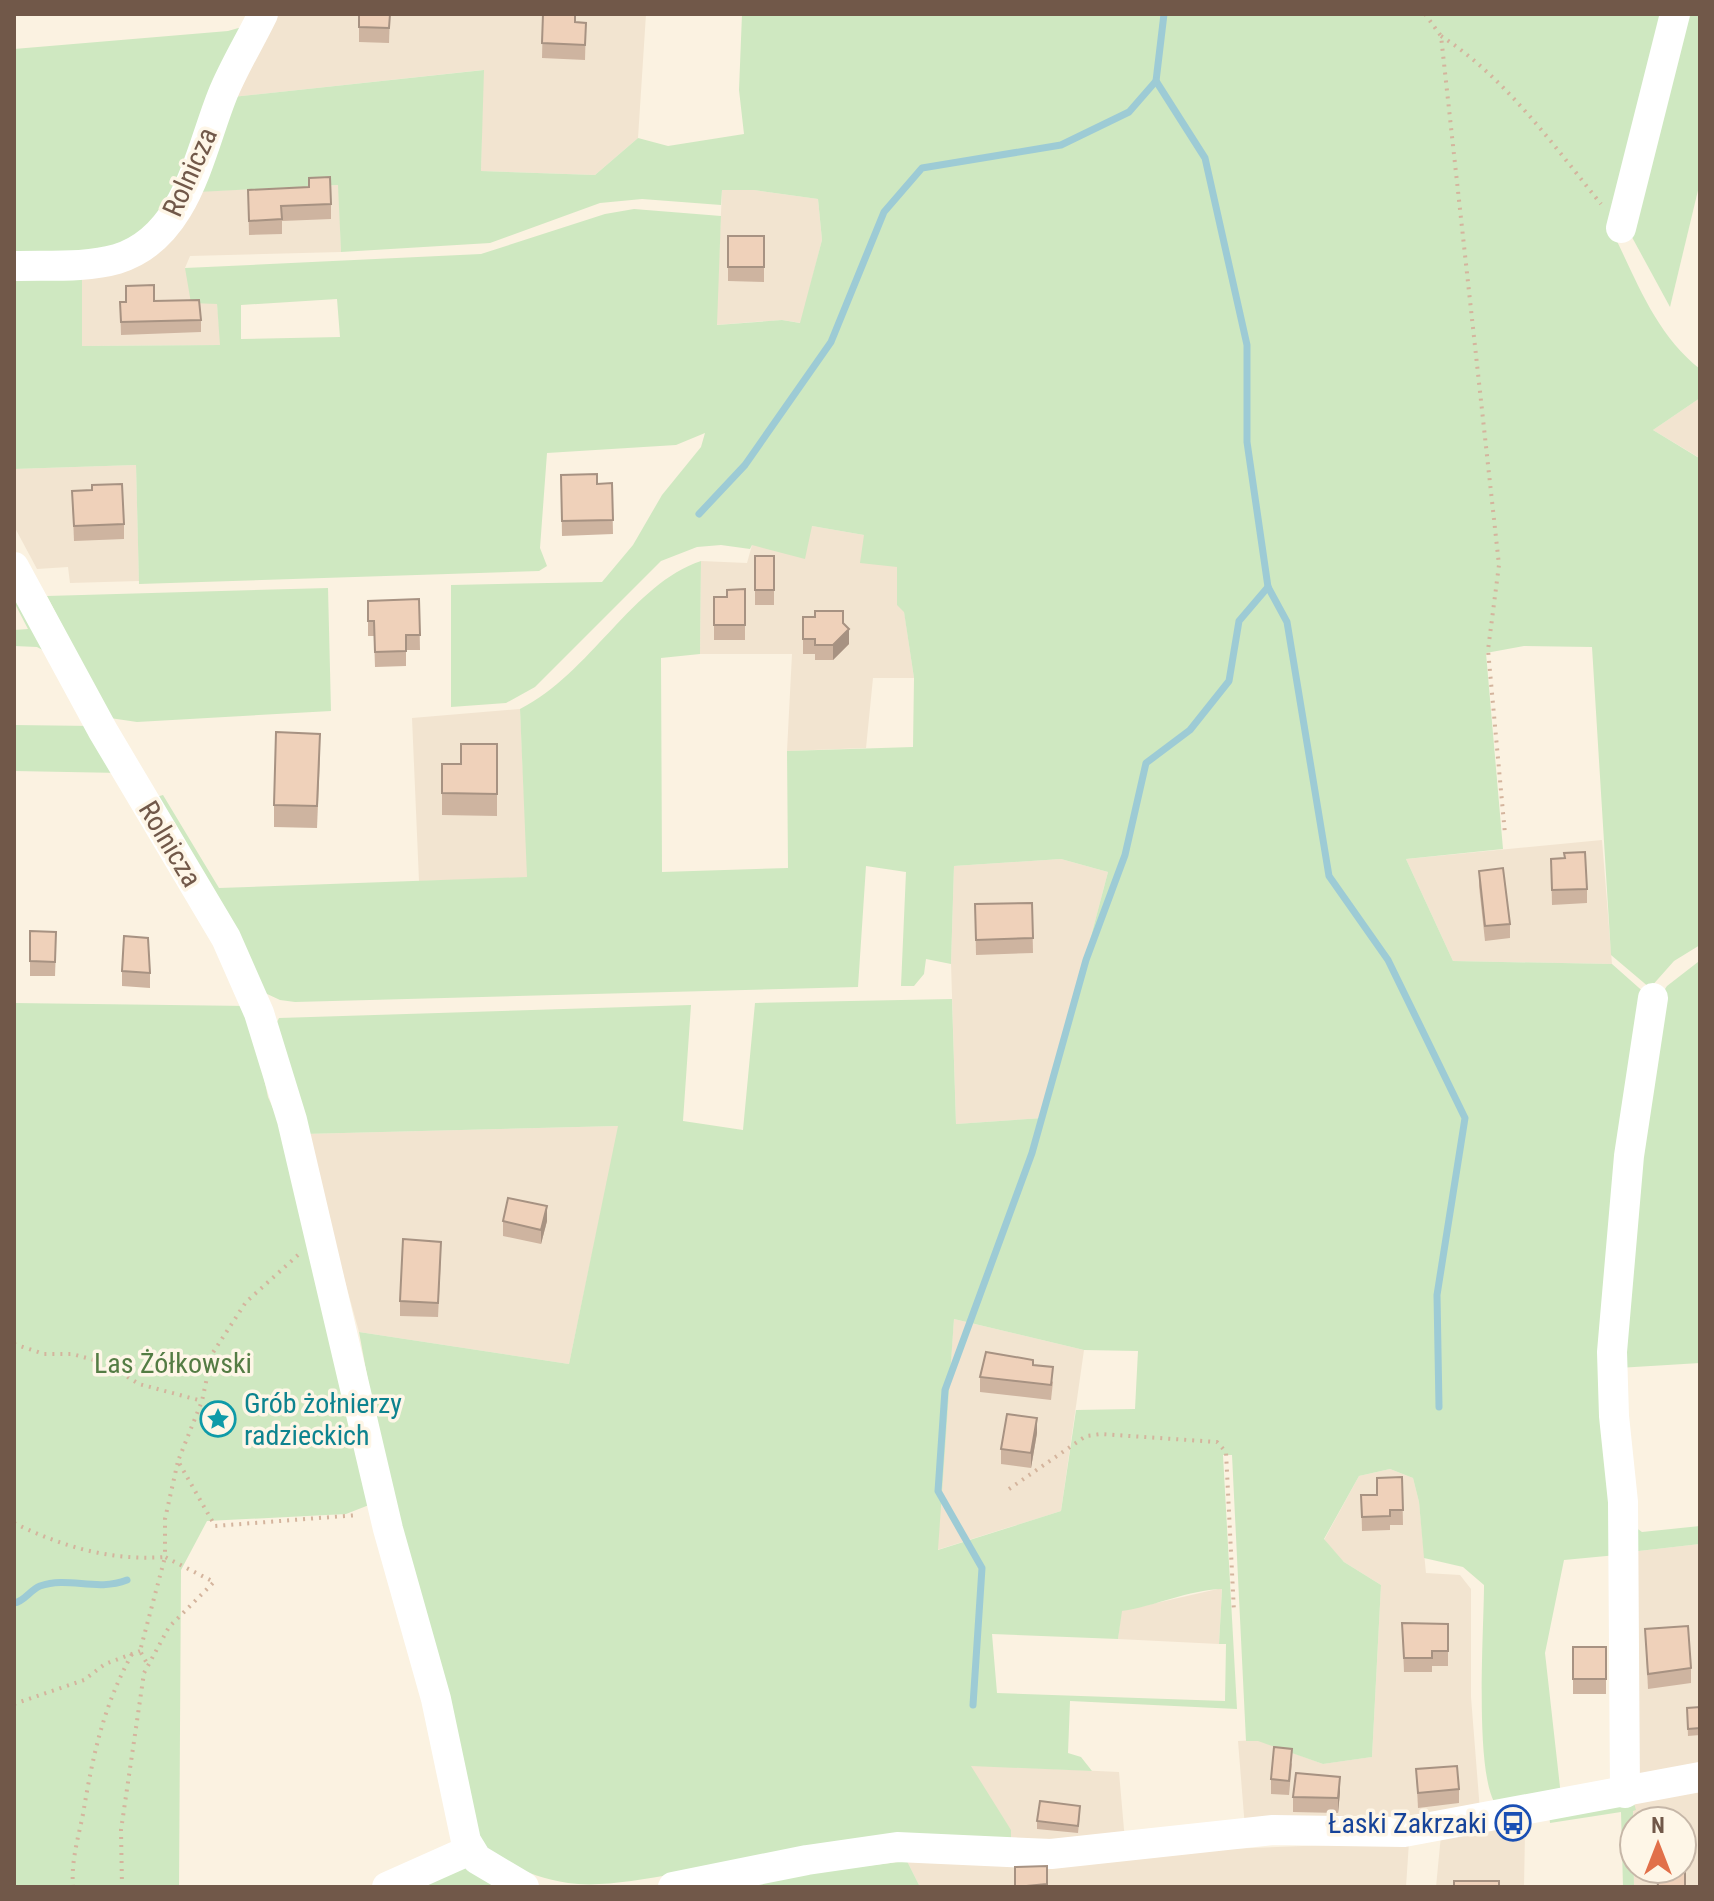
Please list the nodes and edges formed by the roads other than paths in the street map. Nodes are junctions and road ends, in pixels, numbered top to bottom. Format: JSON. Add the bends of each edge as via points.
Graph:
{"nodes":[{"id":1,"x":263,"y":14,"type":"edge"},
{"id":2,"x":1675,"y":14,"type":"edge"},
{"id":3,"x":1621,"y":228,"type":"road end"},
{"id":4,"x":14,"y":266,"type":"edge"},
{"id":5,"x":14,"y":567,"type":"edge"},
{"id":6,"x":1653,"y":998,"type":"dead end"},
{"id":7,"x":1700,"y":1777,"type":"edge"},
{"id":8,"x":1625,"y":1793,"type":"junction"},
{"id":9,"x":470,"y":1850,"type":"junction"},
{"id":10,"x":387,"y":1887,"type":"edge"},
{"id":11,"x":524,"y":1887,"type":"edge"},
{"id":12,"x":673,"y":1887,"type":"edge"}],
"edges":[{"from":1,"to":4,"type":"street","name":"Rolnicza","via":[[224,92],[187,192],[155,238],[116,259]]},
{"from":2,"to":3,"type":"street"},
{"from":5,"to":9,"type":"street","name":"Rolnicza","via":[[103,731],[226,938],[259,1013],[296,1135]]},
{"from":6,"to":8,"type":"street","via":[[1629,1156],[1612,1352],[1623,1502]]},
{"from":7,"to":8,"type":"street"},
{"from":8,"to":12,"type":"street","via":[[1404,1832],[1273,1830],[1051,1854],[897,1847]]},
{"from":9,"to":10,"type":"street"},
{"from":9,"to":11,"type":"street","via":[[492,1870]]}]}
